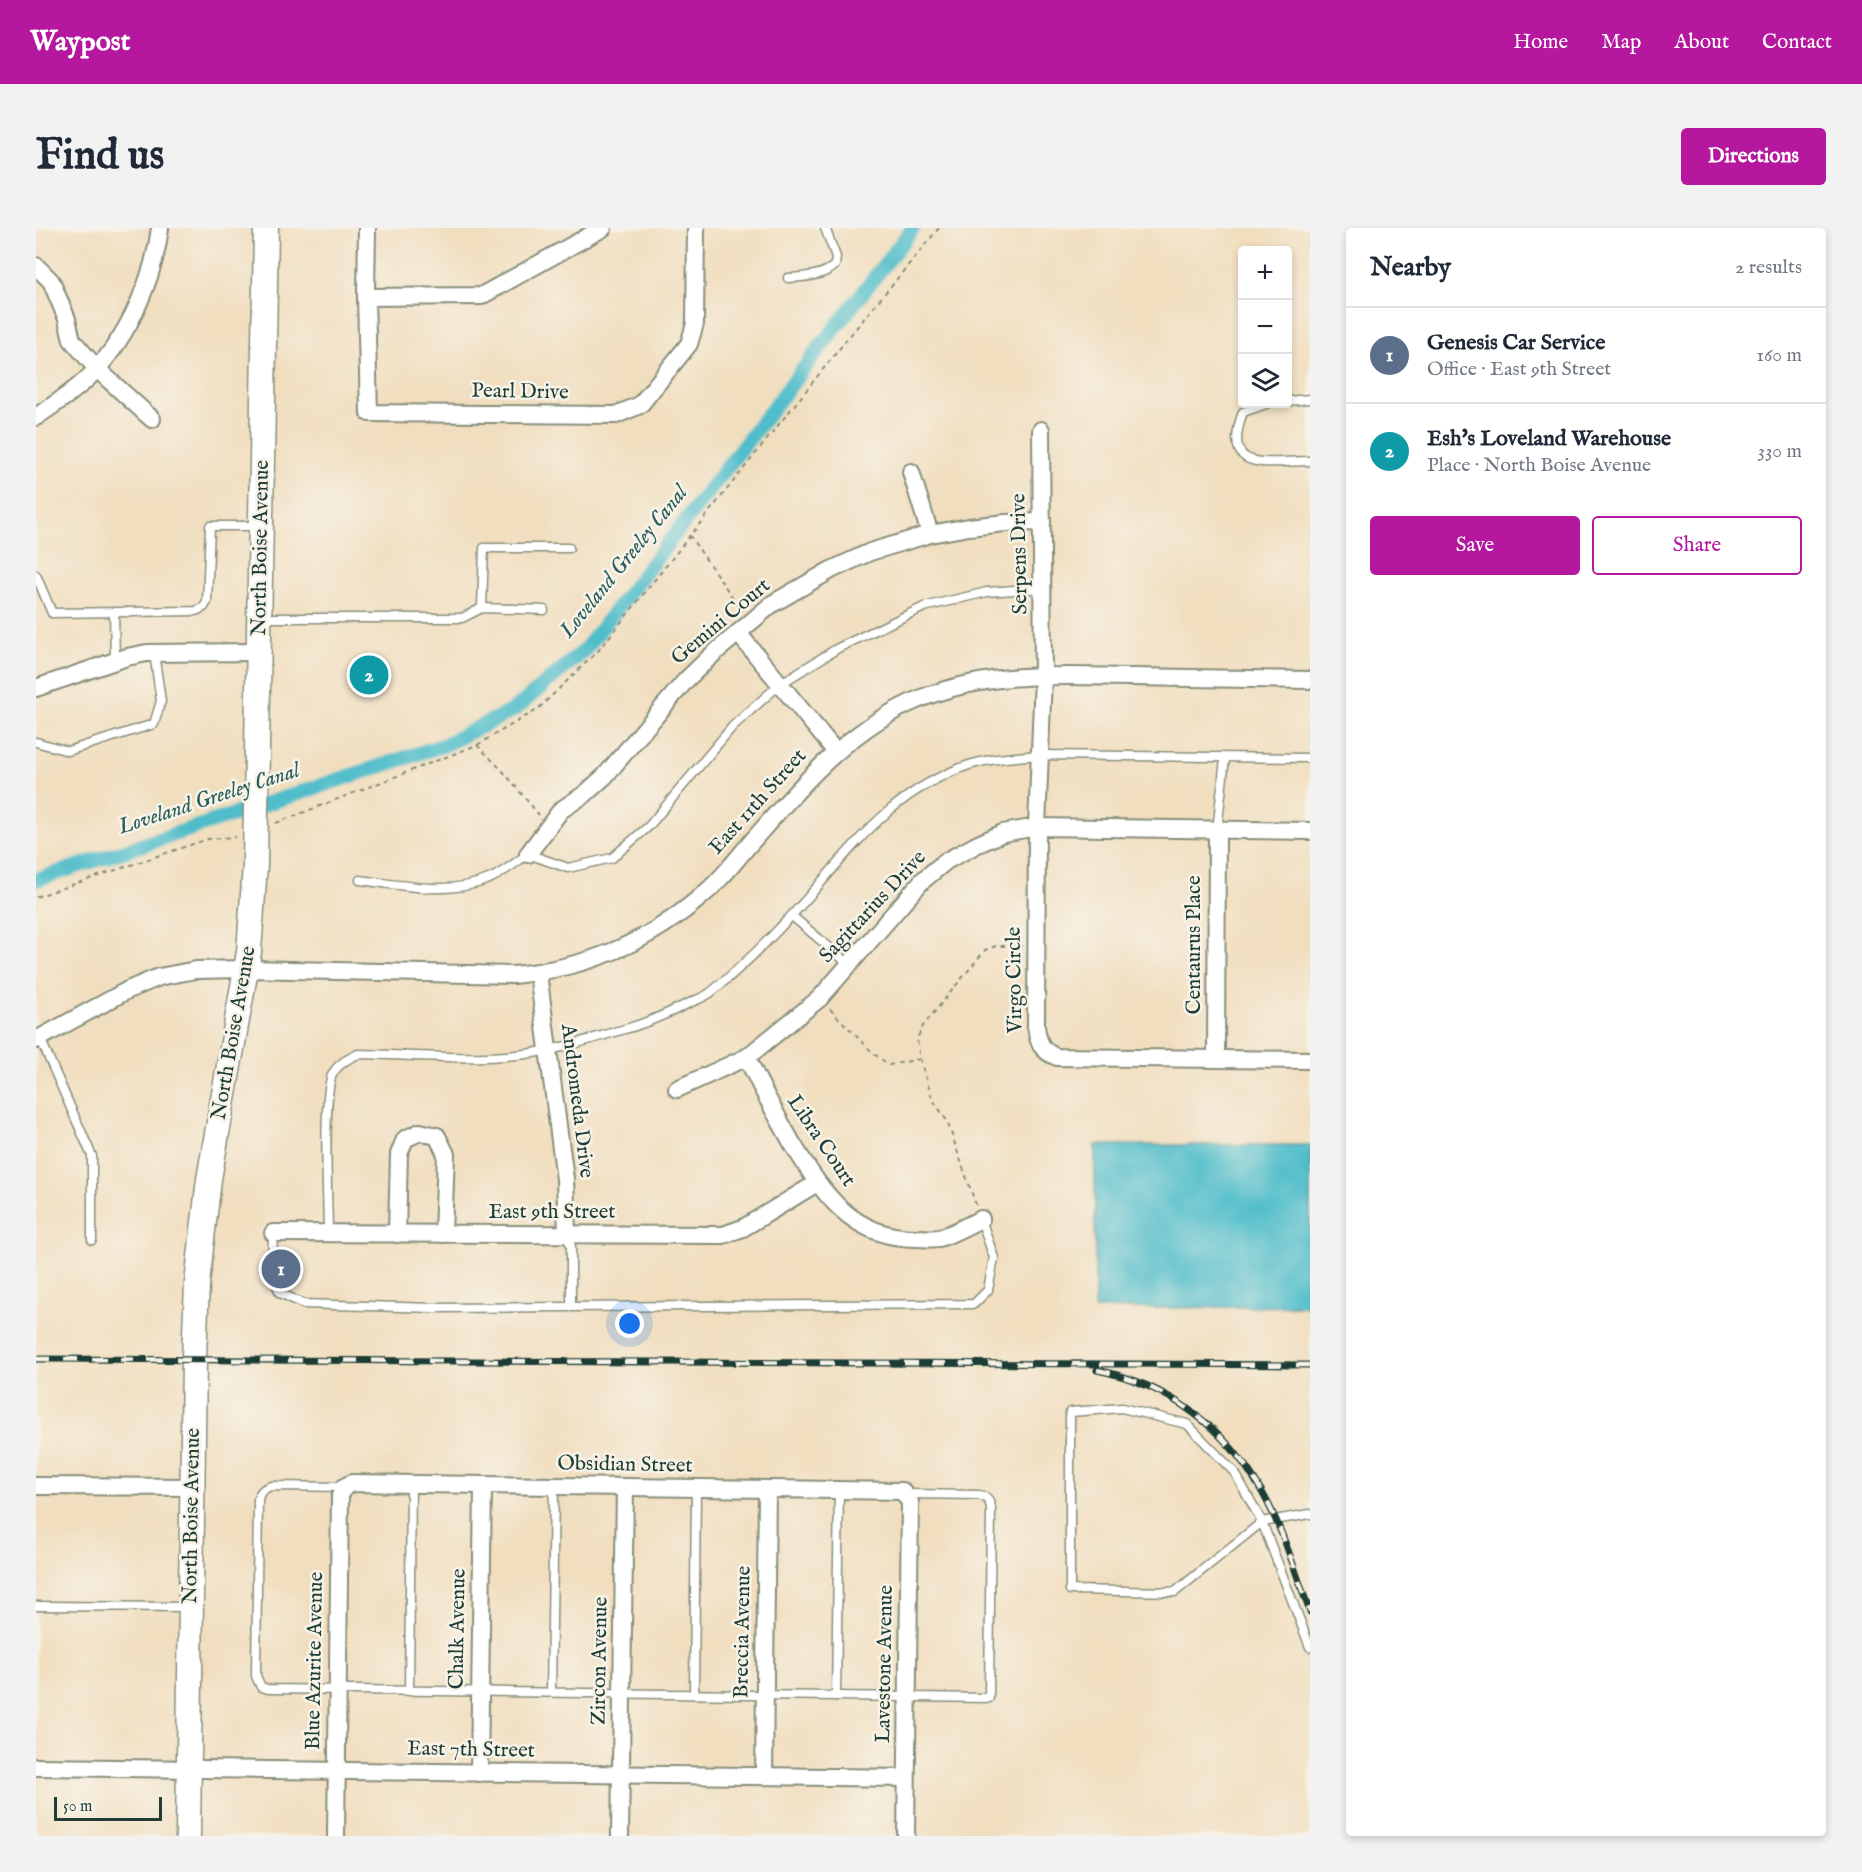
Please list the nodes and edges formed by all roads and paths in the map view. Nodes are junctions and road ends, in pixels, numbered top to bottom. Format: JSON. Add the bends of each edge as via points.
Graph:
{"nodes":[{"id":1,"x":160,"y":228,"type":"edge"},
{"id":2,"x":266,"y":228,"type":"edge"},
{"id":3,"x":368,"y":228,"type":"edge"},
{"id":4,"x":603,"y":228,"type":"edge"},
{"id":5,"x":696,"y":228,"type":"edge"},
{"id":6,"x":825,"y":228,"type":"edge"},
{"id":7,"x":939,"y":228,"type":"edge"},
{"id":8,"x":36,"y":266,"type":"edge"},
{"id":9,"x":788,"y":278,"type":"dead end"},
{"id":10,"x":366,"y":297,"type":"junction"},
{"id":11,"x":97,"y":369,"type":"junction"},
{"id":12,"x":1310,"y":399,"type":"edge"},
{"id":13,"x":1292,"y":401,"type":"edge"},
{"id":14,"x":1254,"y":408,"type":"edge"},
{"id":15,"x":36,"y":417,"type":"edge"},
{"id":16,"x":152,"y":419,"type":"dead end"},
{"id":17,"x":1041,"y":430,"type":"dead end"},
{"id":18,"x":1310,"y":461,"type":"edge"},
{"id":19,"x":911,"y":472,"type":"dead end"},
{"id":20,"x":1042,"y":522,"type":"junction"},
{"id":21,"x":261,"y":526,"type":"junction"},
{"id":22,"x":930,"y":534,"type":"junction"},
{"id":23,"x":689,"y":535,"type":"junction"},
{"id":24,"x":569,"y":548,"type":"dead end"},
{"id":25,"x":36,"y":575,"type":"edge"},
{"id":26,"x":1042,"y":588,"type":"junction"},
{"id":27,"x":482,"y":608,"type":"junction"},
{"id":28,"x":544,"y":610,"type":"dead end"},
{"id":29,"x":114,"y":612,"type":"junction"},
{"id":30,"x":260,"y":618,"type":"junction"},
{"id":31,"x":744,"y":628,"type":"junction"},
{"id":32,"x":259,"y":652,"type":"junction"},
{"id":33,"x":154,"y":653,"type":"junction"},
{"id":34,"x":115,"y":661,"type":"junction"},
{"id":35,"x":1043,"y":676,"type":"junction"},
{"id":36,"x":1310,"y":680,"type":"edge"},
{"id":37,"x":780,"y":684,"type":"junction"},
{"id":38,"x":36,"y":688,"type":"edge"},
{"id":39,"x":36,"y":742,"type":"edge"},
{"id":40,"x":477,"y":745,"type":"junction"},
{"id":41,"x":836,"y":752,"type":"junction"},
{"id":42,"x":1041,"y":755,"type":"junction"},
{"id":43,"x":1225,"y":758,"type":"junction"},
{"id":44,"x":1310,"y":758,"type":"edge"},
{"id":45,"x":549,"y":827,"type":"junction"},
{"id":46,"x":1037,"y":827,"type":"junction"},
{"id":47,"x":257,"y":830,"type":"junction"},
{"id":48,"x":1217,"y":831,"type":"junction"},
{"id":49,"x":1310,"y":831,"type":"edge"},
{"id":50,"x":528,"y":854,"type":"junction"},
{"id":51,"x":360,"y":880,"type":"dead end"},
{"id":52,"x":36,"y":897,"type":"edge"},
{"id":53,"x":792,"y":916,"type":"junction"},
{"id":54,"x":1037,"y":946,"type":"junction"},
{"id":55,"x":850,"y":965,"type":"junction"},
{"id":56,"x":246,"y":969,"type":"junction"},
{"id":57,"x":538,"y":973,"type":"junction"},
{"id":58,"x":820,"y":998,"type":"junction"},
{"id":59,"x":38,"y":1039,"type":"edge"},
{"id":60,"x":548,"y":1051,"type":"junction"},
{"id":61,"x":747,"y":1057,"type":"junction"},
{"id":62,"x":920,"y":1059,"type":"junction"},
{"id":63,"x":1216,"y":1059,"type":"junction"},
{"id":64,"x":1310,"y":1060,"type":"edge"},
{"id":65,"x":677,"y":1089,"type":"dead end"},
{"id":66,"x":817,"y":1183,"type":"junction"},
{"id":67,"x":981,"y":1219,"type":"junction"},
{"id":68,"x":328,"y":1232,"type":"junction"},
{"id":69,"x":273,"y":1233,"type":"joint"},
{"id":70,"x":397,"y":1234,"type":"junction"},
{"id":71,"x":443,"y":1234,"type":"junction"},
{"id":72,"x":567,"y":1234,"type":"junction"},
{"id":73,"x":92,"y":1240,"type":"dead end"},
{"id":74,"x":571,"y":1306,"type":"junction"},
{"id":75,"x":411,"y":1484,"type":"junction"},
{"id":76,"x":483,"y":1485,"type":"junction"},
{"id":77,"x":36,"y":1486,"type":"edge"},
{"id":78,"x":193,"y":1487,"type":"junction"},
{"id":79,"x":344,"y":1487,"type":"junction"},
{"id":80,"x":554,"y":1487,"type":"junction"},
{"id":81,"x":625,"y":1487,"type":"junction"},
{"id":82,"x":696,"y":1488,"type":"junction"},
{"id":83,"x":767,"y":1489,"type":"junction"},
{"id":84,"x":839,"y":1490,"type":"junction"},
{"id":85,"x":906,"y":1494,"type":"junction"},
{"id":86,"x":1310,"y":1514,"type":"edge"},
{"id":87,"x":1262,"y":1522,"type":"junction"},
{"id":88,"x":36,"y":1606,"type":"edge"},
{"id":89,"x":191,"y":1607,"type":"junction"},
{"id":90,"x":1310,"y":1647,"type":"edge"},
{"id":91,"x":338,"y":1690,"type":"junction"},
{"id":92,"x":409,"y":1691,"type":"junction"},
{"id":93,"x":480,"y":1691,"type":"junction"},
{"id":94,"x":551,"y":1692,"type":"junction"},
{"id":95,"x":622,"y":1693,"type":"junction"},
{"id":96,"x":694,"y":1694,"type":"junction"},
{"id":97,"x":765,"y":1695,"type":"junction"},
{"id":98,"x":836,"y":1696,"type":"junction"},
{"id":99,"x":907,"y":1697,"type":"junction"},
{"id":100,"x":36,"y":1767,"type":"edge"},
{"id":101,"x":189,"y":1769,"type":"junction"},
{"id":102,"x":337,"y":1771,"type":"junction"},
{"id":103,"x":479,"y":1773,"type":"junction"},
{"id":104,"x":621,"y":1774,"type":"junction"},
{"id":105,"x":764,"y":1776,"type":"junction"},
{"id":106,"x":906,"y":1778,"type":"junction"},
{"id":107,"x":188,"y":1836,"type":"edge"},
{"id":108,"x":336,"y":1836,"type":"edge"},
{"id":109,"x":620,"y":1836,"type":"edge"},
{"id":110,"x":906,"y":1836,"type":"edge"}],
"edges":[{"from":1,"to":11,"type":"street","via":[[158,247],[140,299],[117,343]]},
{"from":2,"to":21,"type":"street","name":"North Boise Avenue"},
{"from":3,"to":10,"type":"street"},
{"from":4,"to":10,"type":"street","via":[[481,296]]},
{"from":5,"to":10,"type":"street","name":"Pearl Drive","via":[[695,324],[689,344],[640,405],[616,415],[369,413]]},
{"from":6,"to":9,"type":"lane","via":[[836,257],[835,265],[806,277]]},
{"from":7,"to":23,"type":"path"},
{"from":8,"to":11,"type":"street","via":[[51,281],[72,340]]},
{"from":11,"to":15,"type":"street"},
{"from":11,"to":16,"type":"street"},
{"from":12,"to":13,"type":"lane"},
{"from":14,"to":18,"type":"lane","via":[[1243,412],[1236,441],[1244,458]]},
{"from":17,"to":20,"type":"street","name":"Serpens Drive"},
{"from":19,"to":22,"type":"street"},
{"from":20,"to":22,"type":"street","name":"Gemini Court"},
{"from":20,"to":26,"type":"street","name":"Serpens Drive"},
{"from":21,"to":29,"type":"lane","via":[[210,526],[204,608]]},
{"from":21,"to":30,"type":"street","name":"North Boise Avenue"},
{"from":22,"to":31,"type":"street","name":"Gemini Court","via":[[870,552],[831,570],[772,604]]},
{"from":23,"to":31,"type":"path"},
{"from":23,"to":40,"type":"path","via":[[590,658],[537,710]]},
{"from":24,"to":27,"type":"lane","via":[[484,548]]},
{"from":25,"to":29,"type":"lane","via":[[52,614]]},
{"from":26,"to":35,"type":"street","name":"Serpens Drive"},
{"from":26,"to":37,"type":"lane","via":[[987,592],[924,607],[838,648]]},
{"from":27,"to":28,"type":"lane"},
{"from":27,"to":30,"type":"lane","via":[[462,618]]},
{"from":29,"to":34,"type":"lane"},
{"from":30,"to":32,"type":"street","name":"North Boise Avenue"},
{"from":31,"to":37,"type":"street"},
{"from":31,"to":45,"type":"street","name":"Gemini Court","via":[[686,681],[605,776],[561,810]]},
{"from":32,"to":33,"type":"street"},
{"from":32,"to":47,"type":"street","name":"North Boise Avenue"},
{"from":33,"to":34,"type":"street"},
{"from":33,"to":39,"type":"lane","via":[[160,701],[154,724],[68,751]]},
{"from":34,"to":38,"type":"street"},
{"from":35,"to":36,"type":"street","name":"East 11th Street"},
{"from":35,"to":41,"type":"street","name":"East 11th Street","via":[[978,681],[943,690],[880,720]]},
{"from":35,"to":42,"type":"street","name":"Virgo Circle"},
{"from":37,"to":41,"type":"street"},
{"from":37,"to":50,"type":"lane","via":[[733,726],[649,826],[612,858],[568,868]]},
{"from":40,"to":45,"type":"path"},
{"from":40,"to":47,"type":"path"},
{"from":41,"to":57,"type":"street","name":"East 11th Street","via":[[706,893],[660,928],[631,945]]},
{"from":42,"to":43,"type":"lane"},
{"from":42,"to":46,"type":"street","name":"Virgo Circle"},
{"from":42,"to":53,"type":"lane","via":[[971,765],[924,785],[868,828]]},
{"from":43,"to":44,"type":"lane"},
{"from":43,"to":48,"type":"lane"},
{"from":45,"to":50,"type":"street","name":"Gemini Court"},
{"from":46,"to":48,"type":"street","name":"Sagittarius Drive"},
{"from":46,"to":54,"type":"street","name":"Virgo Circle"},
{"from":46,"to":55,"type":"street","name":"Sagittarius Drive","via":[[1003,833],[946,861],[922,881]]},
{"from":47,"to":52,"type":"path","via":[[238,837],[208,839]]},
{"from":47,"to":56,"type":"street","name":"North Boise Avenue"},
{"from":48,"to":49,"type":"street","name":"Sagittarius Drive"},
{"from":48,"to":63,"type":"street","name":"Centaurus Place"},
{"from":50,"to":51,"type":"lane","via":[[489,879],[452,889]]},
{"from":53,"to":55,"type":"lane"},
{"from":53,"to":60,"type":"lane","via":[[708,994],[641,1024]]},
{"from":54,"to":62,"type":"path","via":[[996,946],[986,950],[923,1026],[917,1039]]},
{"from":54,"to":63,"type":"street","name":"Virgo Circle","via":[[1038,1043],[1050,1054],[1069,1058]]},
{"from":55,"to":58,"type":"street","name":"Sagittarius Drive"},
{"from":56,"to":57,"type":"street","name":"East 11th Street"},
{"from":56,"to":59,"type":"street","name":"East 11th Street","via":[[196,970],[159,977]]},
{"from":56,"to":78,"type":"street","name":"North Boise Avenue","via":[[209,1179],[197,1284]]},
{"from":57,"to":60,"type":"street","name":"Andromeda Drive"},
{"from":58,"to":61,"type":"street","name":"Sagittarius Drive"},
{"from":58,"to":62,"type":"path","via":[[889,1065]]},
{"from":59,"to":73,"type":"lane","via":[[92,1156]]},
{"from":60,"to":68,"type":"lane","via":[[492,1057],[358,1054],[342,1062],[331,1075],[327,1108]]},
{"from":60,"to":72,"type":"street","name":"Andromeda Drive","via":[[565,1179]]},
{"from":61,"to":65,"type":"street","name":"Sagittarius Drive"},
{"from":61,"to":66,"type":"street","name":"Libra Court","via":[[762,1092]]},
{"from":62,"to":67,"type":"path","via":[[932,1098],[947,1121]]},
{"from":63,"to":64,"type":"street","name":"Virgo Circle"},
{"from":66,"to":67,"type":"street","name":"Libra Court","via":[[856,1221],[880,1234],[938,1238]]},
{"from":66,"to":72,"type":"street","name":"East 9th Street","via":[[743,1228],[723,1235]]},
{"from":67,"to":74,"type":"lane","via":[[994,1258],[988,1290],[974,1304]]},
{"from":68,"to":69,"type":"street","name":"East 9th Street"},
{"from":68,"to":70,"type":"street","name":"East 9th Street"},
{"from":69,"to":74,"type":"lane","via":[[272,1274],[280,1293],[303,1304],[433,1308]]},
{"from":70,"to":71,"type":"street","name":"East 9th Street"},
{"from":70,"to":71,"type":"street","via":[[399,1154],[405,1139],[420,1132],[437,1136],[446,1154]]},
{"from":71,"to":72,"type":"street","name":"East 9th Street"},
{"from":72,"to":74,"type":"lane","via":[[571,1246]]},
{"from":75,"to":76,"type":"street","name":"Obsidian Street"},
{"from":75,"to":79,"type":"street","name":"Obsidian Street","via":[[352,1483]]},
{"from":75,"to":92,"type":"lane"},
{"from":76,"to":80,"type":"street","name":"Obsidian Street"},
{"from":76,"to":93,"type":"street","name":"Chalk Avenue"},
{"from":77,"to":78,"type":"street"},
{"from":78,"to":89,"type":"street","name":"North Boise Avenue"},
{"from":79,"to":91,"type":"street","name":"Blue Azurite Avenue","via":[[340,1496]]},
{"from":79,"to":91,"type":"lane","via":[[271,1486],[264,1488],[258,1499],[257,1683],[268,1689]]},
{"from":80,"to":81,"type":"street","name":"Obsidian Street"},
{"from":80,"to":94,"type":"lane"},
{"from":81,"to":82,"type":"street","name":"Obsidian Street"},
{"from":81,"to":95,"type":"street","name":"Zircon Avenue"},
{"from":82,"to":83,"type":"street","name":"Obsidian Street"},
{"from":82,"to":96,"type":"lane"},
{"from":83,"to":84,"type":"street","name":"Obsidian Street"},
{"from":83,"to":97,"type":"street","name":"Breccia Avenue"},
{"from":84,"to":85,"type":"street","name":"Obsidian Street","via":[[896,1490]]},
{"from":84,"to":98,"type":"lane"},
{"from":85,"to":99,"type":"street","name":"Lavestone Avenue","via":[[910,1502]]},
{"from":85,"to":99,"type":"lane","via":[[979,1495],[992,1508],[989,1698]]},
{"from":86,"to":87,"type":"lane"},
{"from":87,"to":87,"type":"lane","via":[[1235,1473],[1187,1424],[1122,1407],[1070,1412],[1070,1590],[1175,1592]]},
{"from":87,"to":90,"type":"lane"},
{"from":88,"to":89,"type":"lane"},
{"from":89,"to":101,"type":"street","name":"North Boise Avenue"},
{"from":91,"to":92,"type":"lane"},
{"from":91,"to":102,"type":"street","name":"Blue Azurite Avenue"},
{"from":92,"to":93,"type":"lane"},
{"from":93,"to":94,"type":"lane"},
{"from":93,"to":103,"type":"street","name":"Chalk Avenue"},
{"from":94,"to":95,"type":"lane"},
{"from":95,"to":96,"type":"lane"},
{"from":95,"to":104,"type":"street","name":"Zircon Avenue"},
{"from":96,"to":97,"type":"lane"},
{"from":97,"to":98,"type":"lane"},
{"from":97,"to":105,"type":"street","name":"Breccia Avenue"},
{"from":98,"to":99,"type":"lane"},
{"from":99,"to":106,"type":"street","name":"Lavestone Avenue"},
{"from":100,"to":101,"type":"street","name":"East 7th Street"},
{"from":101,"to":102,"type":"street","name":"East 7th Street"},
{"from":101,"to":107,"type":"street","name":"North Boise Avenue"},
{"from":102,"to":103,"type":"street","name":"East 7th Street"},
{"from":102,"to":108,"type":"street","name":"Blue Azurite Avenue"},
{"from":103,"to":104,"type":"street","name":"East 7th Street"},
{"from":104,"to":105,"type":"street","name":"East 7th Street"},
{"from":104,"to":109,"type":"street","name":"Zircon Avenue"},
{"from":105,"to":106,"type":"street","name":"East 7th Street"},
{"from":106,"to":110,"type":"street","name":"Lavestone Avenue"}]}
